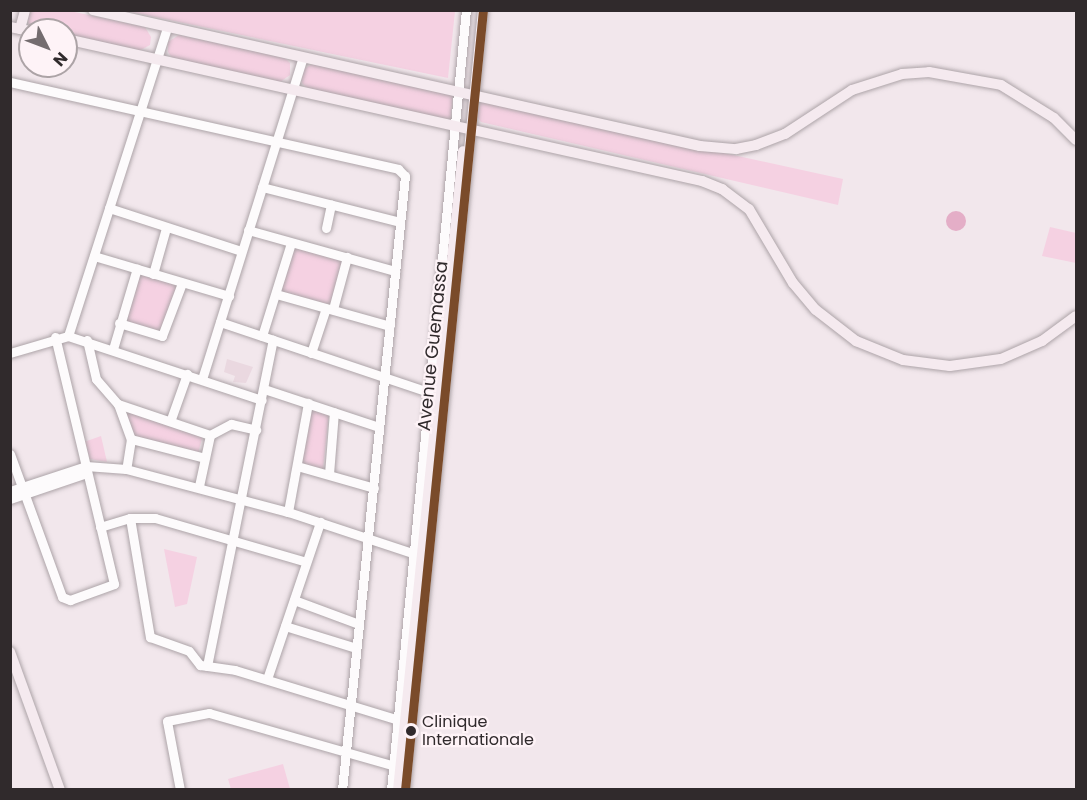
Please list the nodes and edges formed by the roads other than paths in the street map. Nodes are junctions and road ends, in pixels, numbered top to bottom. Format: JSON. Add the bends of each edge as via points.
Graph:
{"nodes":[{"id":1,"x":93,"y":10,"type":"edge"},
{"id":2,"x":466,"y":10,"type":"edge"},
{"id":3,"x":477,"y":10,"type":"edge"},
{"id":4,"x":483,"y":10,"type":"edge"},
{"id":5,"x":167,"y":28,"type":"junction"},
{"id":6,"x":78,"y":42,"type":"edge"},
{"id":7,"x":303,"y":57,"type":"junction"},
{"id":8,"x":157,"y":60,"type":"junction"},
{"id":9,"x":10,"y":82,"type":"edge"},
{"id":10,"x":294,"y":88,"type":"junction"},
{"id":11,"x":466,"y":92,"type":"junction"},
{"id":12,"x":140,"y":113,"type":"junction"},
{"id":13,"x":463,"y":126,"type":"junction"},
{"id":14,"x":1077,"y":140,"type":"edge"},
{"id":15,"x":277,"y":141,"type":"junction"},
{"id":16,"x":262,"y":187,"type":"junction"},
{"id":17,"x":331,"y":205,"type":"junction"},
{"id":18,"x":109,"y":208,"type":"junction"},
{"id":19,"x":400,"y":222,"type":"junction"},
{"id":20,"x":166,"y":228,"type":"junction"},
{"id":21,"x":326,"y":228,"type":"dead end"},
{"id":22,"x":248,"y":230,"type":"junction"},
{"id":23,"x":291,"y":243,"type":"junction"},
{"id":24,"x":241,"y":251,"type":"junction"},
{"id":25,"x":94,"y":256,"type":"junction"},
{"id":26,"x":347,"y":257,"type":"junction"},
{"id":27,"x":137,"y":268,"type":"junction"},
{"id":28,"x":395,"y":271,"type":"junction"},
{"id":29,"x":153,"y":274,"type":"junction"},
{"id":30,"x":182,"y":283,"type":"junction"},
{"id":31,"x":276,"y":294,"type":"junction"},
{"id":32,"x":229,"y":296,"type":"junction"},
{"id":33,"x":329,"y":308,"type":"junction"},
{"id":34,"x":1077,"y":316,"type":"edge"},
{"id":35,"x":220,"y":322,"type":"junction"},
{"id":36,"x":119,"y":323,"type":"junction"},
{"id":37,"x":390,"y":326,"type":"junction"},
{"id":38,"x":68,"y":336,"type":"junction"},
{"id":39,"x":262,"y":336,"type":"junction"},
{"id":40,"x":55,"y":337,"type":"junction"},
{"id":41,"x":87,"y":340,"type":"junction"},
{"id":42,"x":273,"y":340,"type":"junction"},
{"id":43,"x":113,"y":349,"type":"junction"},
{"id":44,"x":10,"y":353,"type":"edge"},
{"id":45,"x":311,"y":353,"type":"junction"},
{"id":46,"x":187,"y":375,"type":"junction"},
{"id":47,"x":202,"y":379,"type":"junction"},
{"id":48,"x":384,"y":379,"type":"junction"},
{"id":49,"x":264,"y":389,"type":"junction"},
{"id":50,"x":428,"y":392,"type":"junction"},
{"id":51,"x":262,"y":400,"type":"junction"},
{"id":52,"x":308,"y":403,"type":"junction"},
{"id":53,"x":118,"y":404,"type":"junction"},
{"id":54,"x":334,"y":412,"type":"junction"},
{"id":55,"x":171,"y":419,"type":"junction"},
{"id":56,"x":379,"y":427,"type":"junction"},
{"id":57,"x":256,"y":430,"type":"junction"},
{"id":58,"x":210,"y":435,"type":"junction"},
{"id":59,"x":130,"y":439,"type":"junction"},
{"id":60,"x":10,"y":454,"type":"edge"},
{"id":61,"x":205,"y":458,"type":"junction"},
{"id":62,"x":297,"y":466,"type":"junction"},
{"id":63,"x":126,"y":469,"type":"junction"},
{"id":64,"x":87,"y":470,"type":"junction"},
{"id":65,"x":329,"y":474,"type":"junction"},
{"id":66,"x":199,"y":486,"type":"junction"},
{"id":67,"x":374,"y":488,"type":"junction"},
{"id":68,"x":23,"y":490,"type":"junction"},
{"id":69,"x":10,"y":491,"type":"edge"},
{"id":70,"x":10,"y":499,"type":"edge"},
{"id":71,"x":242,"y":499,"type":"junction"},
{"id":72,"x":288,"y":512,"type":"junction"},
{"id":73,"x":130,"y":518,"type":"junction"},
{"id":74,"x":320,"y":522,"type":"junction"},
{"id":75,"x":100,"y":527,"type":"junction"},
{"id":76,"x":234,"y":538,"type":"junction"},
{"id":77,"x":368,"y":540,"type":"junction"},
{"id":78,"x":412,"y":553,"type":"junction"},
{"id":79,"x":306,"y":561,"type":"junction"},
{"id":80,"x":294,"y":600,"type":"junction"},
{"id":81,"x":359,"y":624,"type":"junction"},
{"id":82,"x":285,"y":626,"type":"junction"},
{"id":83,"x":356,"y":648,"type":"junction"},
{"id":84,"x":10,"y":652,"type":"edge"},
{"id":85,"x":207,"y":666,"type":"junction"},
{"id":86,"x":267,"y":680,"type":"junction"},
{"id":87,"x":351,"y":704,"type":"junction"},
{"id":88,"x":404,"y":722,"type":"junction"},
{"id":89,"x":346,"y":751,"type":"junction"},
{"id":90,"x":396,"y":767,"type":"junction"},
{"id":91,"x":60,"y":789,"type":"edge"},
{"id":92,"x":180,"y":789,"type":"edge"},
{"id":93,"x":342,"y":789,"type":"edge"},
{"id":94,"x":391,"y":789,"type":"edge"},
{"id":95,"x":398,"y":789,"type":"edge"},
{"id":96,"x":405,"y":789,"type":"edge"}],
"edges":[{"from":1,"to":5,"type":"main road"},
{"from":2,"to":11,"type":"street","name":"Avenue Guemassa"},
{"from":3,"to":11,"type":"main road","name":"Avenue Guemassa"},
{"from":4,"to":11,"type":"main road","name":"Avenue Guemassa"},
{"from":5,"to":7,"type":"main road"},
{"from":5,"to":8,"type":"street"},
{"from":6,"to":8,"type":"main road"},
{"from":7,"to":10,"type":"street"},
{"from":7,"to":11,"type":"main road"},
{"from":8,"to":10,"type":"main road"},
{"from":8,"to":12,"type":"street"},
{"from":9,"to":12,"type":"street"},
{"from":10,"to":13,"type":"main road"},
{"from":10,"to":15,"type":"street"},
{"from":11,"to":13,"type":"main road","name":"Avenue Guemassa"},
{"from":11,"to":13,"type":"street","name":"Avenue Guemassa"},
{"from":11,"to":14,"type":"main road","via":[[700,146],[736,149],[784,134],[833,98],[868,83],[929,72],[1001,85],[1054,118]]},
{"from":12,"to":15,"type":"street"},
{"from":12,"to":18,"type":"street"},
{"from":13,"to":34,"type":"main road","via":[[670,173],[722,189],[739,199],[761,223],[794,283],[816,310],[856,341],[903,360],[950,366],[1001,359],[1042,341]]},
{"from":13,"to":50,"type":"street","name":"Avenue Guemassa"},
{"from":13,"to":88,"type":"main road","name":"Avenue Guemassa"},
{"from":15,"to":16,"type":"street"},
{"from":15,"to":19,"type":"street","via":[[403,171]]},
{"from":16,"to":17,"type":"street"},
{"from":16,"to":22,"type":"street"},
{"from":17,"to":19,"type":"street"},
{"from":17,"to":21,"type":"street"},
{"from":18,"to":20,"type":"street"},
{"from":18,"to":25,"type":"street"},
{"from":19,"to":28,"type":"street"},
{"from":20,"to":24,"type":"street"},
{"from":20,"to":29,"type":"street"},
{"from":22,"to":23,"type":"street"},
{"from":22,"to":24,"type":"street"},
{"from":23,"to":26,"type":"street"},
{"from":23,"to":31,"type":"street"},
{"from":24,"to":32,"type":"street"},
{"from":25,"to":27,"type":"street"},
{"from":25,"to":38,"type":"street"},
{"from":26,"to":28,"type":"street"},
{"from":26,"to":33,"type":"street"},
{"from":27,"to":29,"type":"street"},
{"from":27,"to":36,"type":"street"},
{"from":28,"to":37,"type":"street"},
{"from":29,"to":30,"type":"street"},
{"from":30,"to":32,"type":"street"},
{"from":30,"to":36,"type":"street","via":[[162,336]]},
{"from":31,"to":33,"type":"street"},
{"from":31,"to":39,"type":"street"},
{"from":32,"to":35,"type":"street"},
{"from":33,"to":37,"type":"street"},
{"from":33,"to":45,"type":"street"},
{"from":35,"to":39,"type":"street"},
{"from":35,"to":47,"type":"street"},
{"from":36,"to":43,"type":"street"},
{"from":37,"to":48,"type":"street"},
{"from":38,"to":40,"type":"street"},
{"from":38,"to":41,"type":"street"},
{"from":39,"to":42,"type":"street"},
{"from":40,"to":44,"type":"street"},
{"from":40,"to":64,"type":"street"},
{"from":41,"to":43,"type":"street"},
{"from":41,"to":53,"type":"street","via":[[96,379]]},
{"from":42,"to":45,"type":"street"},
{"from":42,"to":49,"type":"street"},
{"from":43,"to":46,"type":"street"},
{"from":45,"to":48,"type":"street"},
{"from":46,"to":47,"type":"street"},
{"from":46,"to":55,"type":"street"},
{"from":47,"to":51,"type":"street"},
{"from":48,"to":50,"type":"street"},
{"from":48,"to":56,"type":"street"},
{"from":49,"to":51,"type":"street"},
{"from":49,"to":52,"type":"street"},
{"from":50,"to":78,"type":"street","name":"Avenue Guemassa"},
{"from":51,"to":57,"type":"street"},
{"from":52,"to":54,"type":"street"},
{"from":52,"to":62,"type":"street"},
{"from":53,"to":55,"type":"street"},
{"from":53,"to":59,"type":"street"},
{"from":54,"to":56,"type":"street"},
{"from":54,"to":65,"type":"street"},
{"from":55,"to":58,"type":"street"},
{"from":56,"to":67,"type":"street"},
{"from":57,"to":58,"type":"street","via":[[231,424]]},
{"from":57,"to":71,"type":"street"},
{"from":58,"to":61,"type":"street"},
{"from":59,"to":61,"type":"street"},
{"from":59,"to":63,"type":"street"},
{"from":60,"to":68,"type":"street"},
{"from":61,"to":66,"type":"street"},
{"from":62,"to":65,"type":"street"},
{"from":62,"to":72,"type":"street"},
{"from":63,"to":64,"type":"street"},
{"from":63,"to":66,"type":"street"},
{"from":64,"to":68,"type":"street"},
{"from":64,"to":75,"type":"street"},
{"from":65,"to":67,"type":"street"},
{"from":66,"to":71,"type":"street"},
{"from":67,"to":77,"type":"street"},
{"from":68,"to":69,"type":"street"},
{"from":68,"to":70,"type":"street"},
{"from":68,"to":75,"type":"street","via":[[64,598],[70,600],[114,584]]},
{"from":71,"to":72,"type":"street"},
{"from":71,"to":76,"type":"street"},
{"from":72,"to":74,"type":"street"},
{"from":73,"to":75,"type":"street"},
{"from":73,"to":76,"type":"street","via":[[155,518]]},
{"from":73,"to":85,"type":"street","via":[[148,635],[189,651],[198,664]]},
{"from":74,"to":77,"type":"street"},
{"from":74,"to":79,"type":"street"},
{"from":76,"to":79,"type":"street"},
{"from":76,"to":85,"type":"street"},
{"from":77,"to":78,"type":"street"},
{"from":77,"to":81,"type":"street"},
{"from":78,"to":88,"type":"street","name":"Avenue Guemassa"},
{"from":79,"to":80,"type":"street"},
{"from":80,"to":81,"type":"street"},
{"from":80,"to":82,"type":"street"},
{"from":81,"to":83,"type":"street"},
{"from":82,"to":83,"type":"street"},
{"from":82,"to":86,"type":"street"},
{"from":83,"to":87,"type":"street"},
{"from":84,"to":91,"type":"main road"},
{"from":85,"to":86,"type":"street"},
{"from":86,"to":87,"type":"street"},
{"from":87,"to":88,"type":"street"},
{"from":87,"to":89,"type":"street"},
{"from":88,"to":90,"type":"main road","name":"Avenue Guemassa"},
{"from":88,"to":96,"type":"main road","name":"Avenue Guemassa"},
{"from":89,"to":90,"type":"street"},
{"from":89,"to":92,"type":"street","via":[[222,715],[180,718],[167,722],[167,733]]},
{"from":89,"to":93,"type":"street"},
{"from":90,"to":94,"type":"street","name":"Avenue Guemassa"},
{"from":90,"to":95,"type":"main road","name":"Avenue Guemassa"}]}
